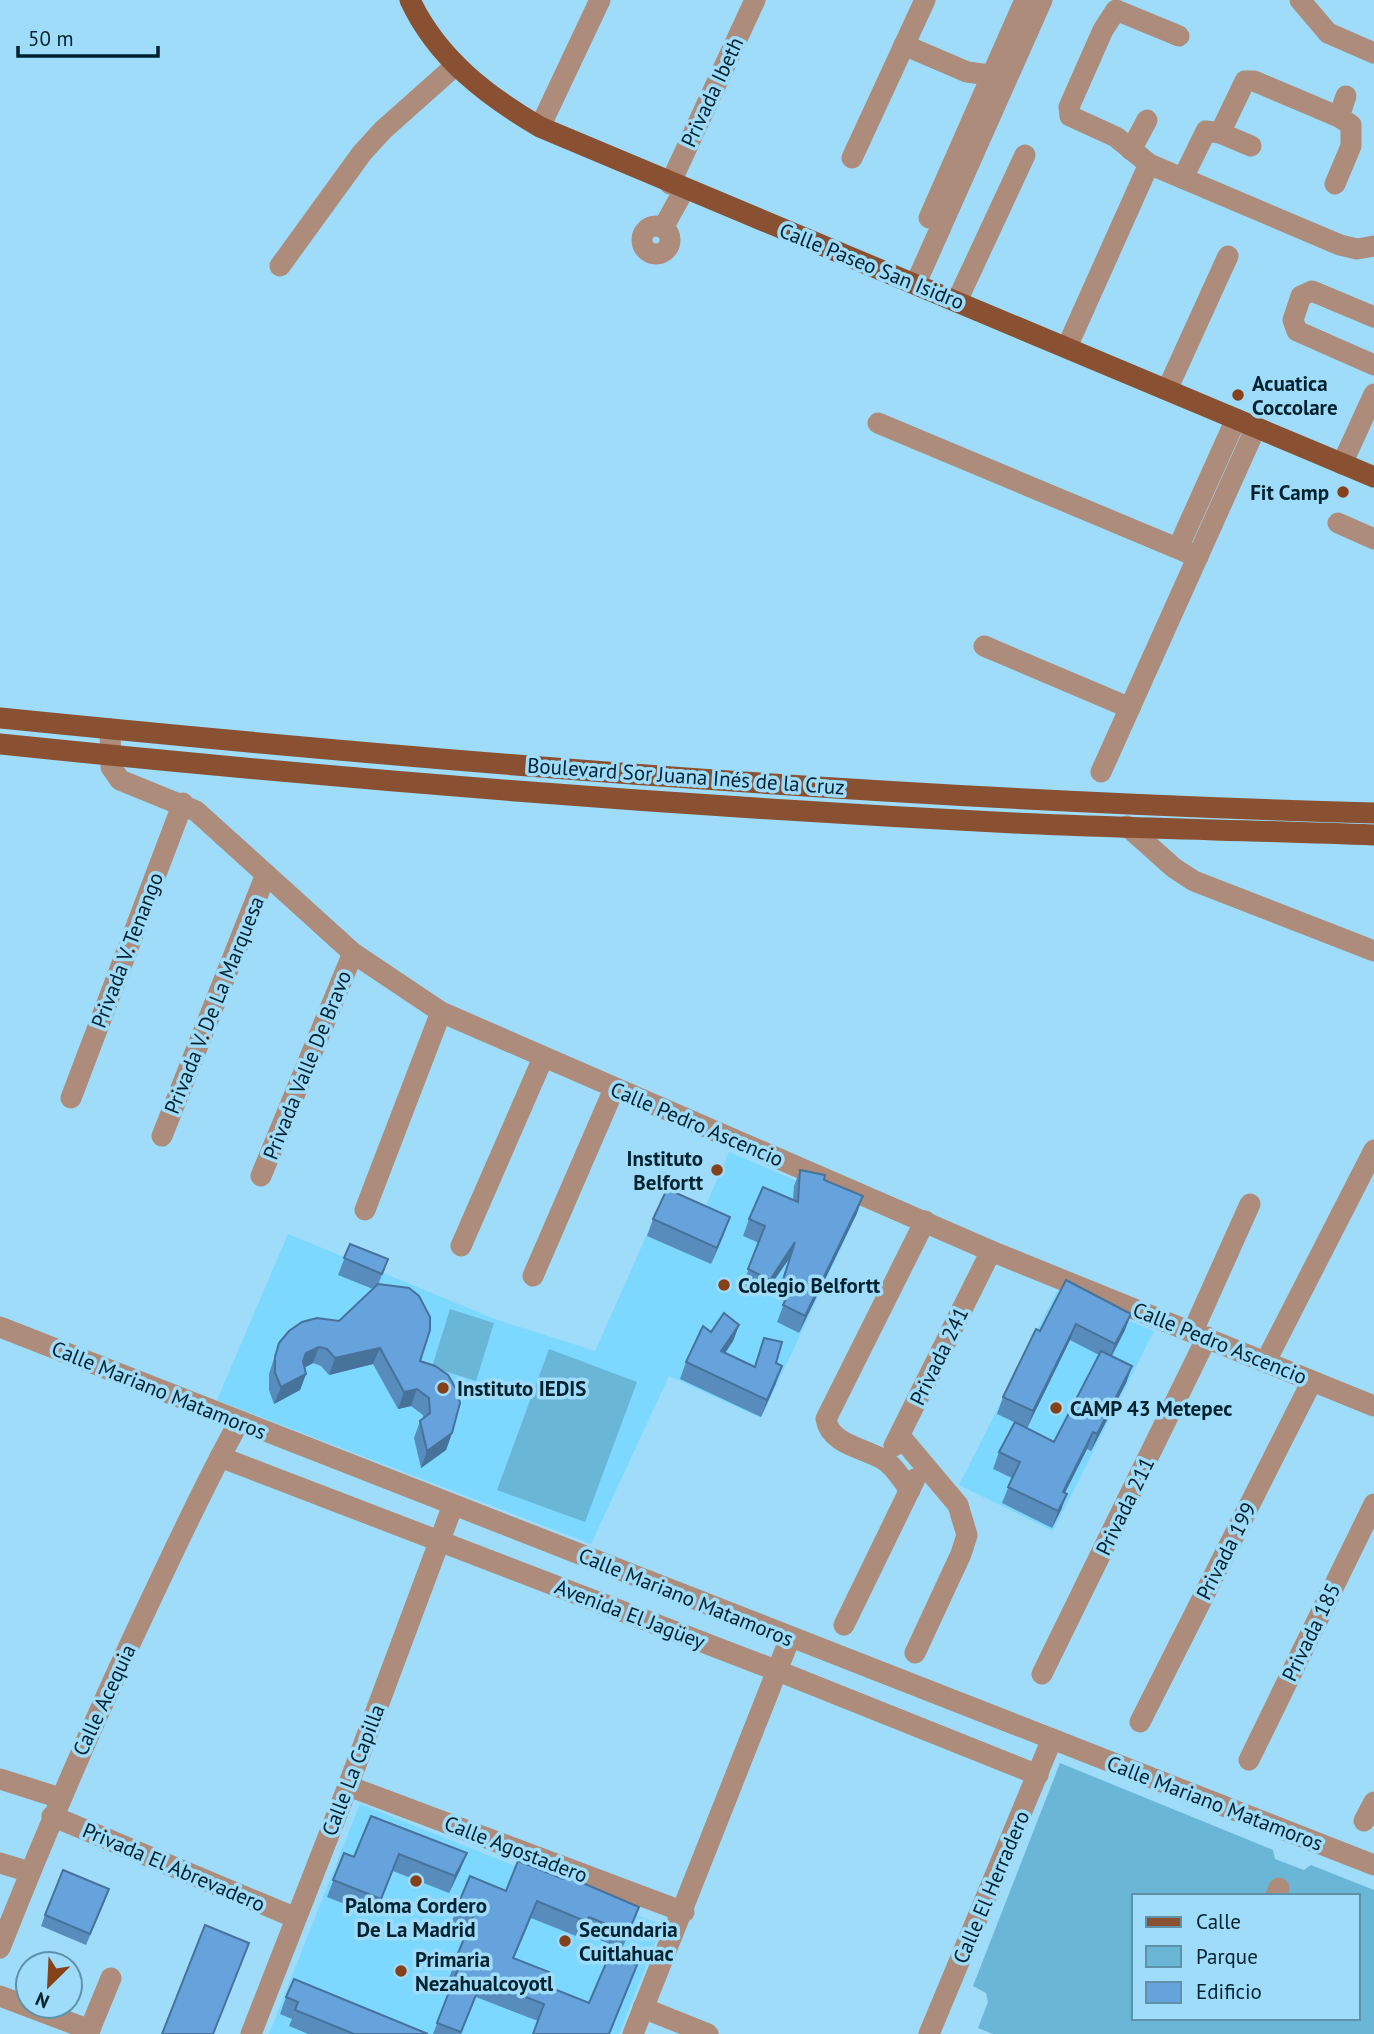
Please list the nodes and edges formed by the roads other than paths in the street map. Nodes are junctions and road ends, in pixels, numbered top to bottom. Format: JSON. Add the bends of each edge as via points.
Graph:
{"nodes":[{"id":1,"x":410,"y":0,"type":"edge"},
{"id":2,"x":600,"y":0,"type":"edge"},
{"id":3,"x":755,"y":0,"type":"edge"},
{"id":4,"x":925,"y":0,"type":"edge"},
{"id":5,"x":1025,"y":0,"type":"edge"},
{"id":6,"x":1042,"y":0,"type":"edge"},
{"id":7,"x":1300,"y":0,"type":"edge"},
{"id":8,"x":1179,"y":36,"type":"dead end"},
{"id":9,"x":904,"y":45,"type":"junction"},
{"id":10,"x":1374,"y":53,"type":"edge"},
{"id":11,"x":456,"y":65,"type":"junction"},
{"id":12,"x":997,"y":78,"type":"junction"},
{"id":13,"x":1346,"y":96,"type":"dead end"},
{"id":14,"x":1339,"y":117,"type":"junction"},
{"id":15,"x":1147,"y":120,"type":"dead end"},
{"id":16,"x":540,"y":127,"type":"junction"},
{"id":17,"x":1220,"y":133,"type":"junction"},
{"id":18,"x":1251,"y":146,"type":"dead end"},
{"id":19,"x":1131,"y":150,"type":"junction"},
{"id":20,"x":1025,"y":155,"type":"dead end"},
{"id":21,"x":852,"y":158,"type":"dead end"},
{"id":22,"x":1149,"y":164,"type":"junction"},
{"id":23,"x":1183,"y":178,"type":"junction"},
{"id":24,"x":1335,"y":184,"type":"dead end"},
{"id":25,"x":677,"y":187,"type":"junction"},
{"id":26,"x":663,"y":228,"type":"dead end"},
{"id":27,"x":1374,"y":246,"type":"edge"},
{"id":28,"x":1228,"y":256,"type":"dead end"},
{"id":29,"x":280,"y":266,"type":"dead end"},
{"id":30,"x":909,"y":281,"type":"junction"},
{"id":31,"x":957,"y":301,"type":"junction"},
{"id":32,"x":1374,"y":317,"type":"edge"},
{"id":33,"x":1067,"y":347,"type":"junction"},
{"id":34,"x":1374,"y":365,"type":"edge"},
{"id":35,"x":1167,"y":390,"type":"junction"},
{"id":36,"x":1374,"y":394,"type":"edge"},
{"id":37,"x":1236,"y":419,"type":"junction"},
{"id":38,"x":878,"y":423,"type":"dead end"},
{"id":39,"x":1255,"y":427,"type":"junction"},
{"id":40,"x":1342,"y":464,"type":"junction"},
{"id":41,"x":1373,"y":474,"type":"edge"},
{"id":42,"x":1338,"y":523,"type":"dead end"},
{"id":43,"x":1374,"y":539,"type":"edge"},
{"id":44,"x":1178,"y":548,"type":"junction"},
{"id":45,"x":1198,"y":557,"type":"junction"},
{"id":46,"x":984,"y":646,"type":"dead end"},
{"id":47,"x":1130,"y":708,"type":"junction"},
{"id":48,"x":0,"y":718,"type":"edge"},
{"id":49,"x":110,"y":729,"type":"junction"},
{"id":50,"x":0,"y":744,"type":"edge"},
{"id":51,"x":110,"y":755,"type":"junction"},
{"id":52,"x":1101,"y":772,"type":"dead end"},
{"id":53,"x":183,"y":803,"type":"junction"},
{"id":54,"x":1374,"y":813,"type":"edge"},
{"id":55,"x":1127,"y":826,"type":"junction"},
{"id":56,"x":1374,"y":835,"type":"edge"},
{"id":57,"x":266,"y":874,"type":"junction"},
{"id":58,"x":1374,"y":951,"type":"edge"},
{"id":59,"x":353,"y":953,"type":"junction"},
{"id":60,"x":441,"y":1012,"type":"junction"},
{"id":61,"x":542,"y":1058,"type":"junction"},
{"id":62,"x":614,"y":1089,"type":"junction"},
{"id":63,"x":71,"y":1097,"type":"dead end"},
{"id":64,"x":162,"y":1136,"type":"dead end"},
{"id":65,"x":1374,"y":1150,"type":"edge"},
{"id":66,"x":261,"y":1176,"type":"dead end"},
{"id":67,"x":1250,"y":1204,"type":"dead end"},
{"id":68,"x":365,"y":1210,"type":"dead end"},
{"id":69,"x":925,"y":1221,"type":"junction"},
{"id":70,"x":461,"y":1246,"type":"dead end"},
{"id":71,"x":991,"y":1251,"type":"junction"},
{"id":72,"x":533,"y":1276,"type":"dead end"},
{"id":73,"x":0,"y":1327,"type":"edge"},
{"id":74,"x":1200,"y":1334,"type":"junction"},
{"id":75,"x":1266,"y":1361,"type":"junction"},
{"id":76,"x":1312,"y":1381,"type":"junction"},
{"id":77,"x":1374,"y":1406,"type":"edge"},
{"id":78,"x":239,"y":1422,"type":"junction"},
{"id":79,"x":900,"y":1436,"type":"junction"},
{"id":80,"x":220,"y":1457,"type":"junction"},
{"id":81,"x":886,"y":1461,"type":"junction"},
{"id":82,"x":923,"y":1465,"type":"junction"},
{"id":83,"x":910,"y":1490,"type":"junction"},
{"id":84,"x":1374,"y":1504,"type":"edge"},
{"id":85,"x":453,"y":1505,"type":"junction"},
{"id":86,"x":440,"y":1541,"type":"junction"},
{"id":87,"x":844,"y":1625,"type":"dead end"},
{"id":88,"x":790,"y":1638,"type":"junction"},
{"id":89,"x":915,"y":1653,"type":"dead end"},
{"id":90,"x":778,"y":1671,"type":"junction"},
{"id":91,"x":1042,"y":1674,"type":"dead end"},
{"id":92,"x":1140,"y":1722,"type":"dead end"},
{"id":93,"x":1052,"y":1739,"type":"junction"},
{"id":94,"x":1249,"y":1760,"type":"dead end"},
{"id":95,"x":1038,"y":1775,"type":"junction"},
{"id":96,"x":0,"y":1779,"type":"edge"},
{"id":97,"x":348,"y":1786,"type":"junction"},
{"id":98,"x":1374,"y":1802,"type":"edge"},
{"id":99,"x":56,"y":1807,"type":"junction"},
{"id":100,"x":1364,"y":1821,"type":"dead end"},
{"id":101,"x":0,"y":1863,"type":"edge"},
{"id":102,"x":1374,"y":1865,"type":"edge"},
{"id":103,"x":30,"y":1872,"type":"junction"},
{"id":104,"x":684,"y":1912,"type":"junction"},
{"id":105,"x":296,"y":1918,"type":"junction"},
{"id":106,"x":0,"y":1948,"type":"edge"},
{"id":107,"x":111,"y":1978,"type":"dead end"},
{"id":108,"x":0,"y":1996,"type":"edge"},
{"id":109,"x":643,"y":2008,"type":"junction"},
{"id":110,"x":89,"y":2032,"type":"edge"},
{"id":111,"x":251,"y":2034,"type":"edge"},
{"id":112,"x":633,"y":2034,"type":"edge"},
{"id":113,"x":708,"y":2034,"type":"edge"},
{"id":114,"x":929,"y":2034,"type":"edge"}],
"edges":[{"from":1,"to":11,"type":"main road","name":"Calle Paseo San Isidro"},
{"from":2,"to":16,"type":"street"},
{"from":3,"to":25,"type":"street","name":"Privada Ibeth"},
{"from":4,"to":9,"type":"street"},
{"from":5,"to":12,"type":"street"},
{"from":6,"to":12,"type":"street"},
{"from":7,"to":10,"type":"street","via":[[1328,33]]},
{"from":8,"to":19,"type":"street","via":[[1116,10],[1069,107],[1074,119],[1116,137]]},
{"from":9,"to":12,"type":"street","via":[[967,72]]},
{"from":9,"to":21,"type":"street"},
{"from":11,"to":16,"type":"main road","name":"Calle Paseo San Isidro","via":[[504,106]]},
{"from":11,"to":29,"type":"street","via":[[369,145]]},
{"from":12,"to":30,"type":"street"},
{"from":13,"to":14,"type":"street"},
{"from":14,"to":17,"type":"street","via":[[1245,81]]},
{"from":14,"to":24,"type":"street","via":[[1351,125],[1351,146]]},
{"from":15,"to":19,"type":"street"},
{"from":16,"to":25,"type":"main road","name":"Calle Paseo San Isidro"},
{"from":17,"to":18,"type":"street"},
{"from":17,"to":23,"type":"street","via":[[1212,130],[1201,135]]},
{"from":19,"to":22,"type":"street"},
{"from":20,"to":31,"type":"street"},
{"from":22,"to":23,"type":"street"},
{"from":22,"to":33,"type":"street"},
{"from":23,"to":27,"type":"street","via":[[1340,245]]},
{"from":25,"to":26,"type":"street","name":"Privada Ibeth"},
{"from":25,"to":30,"type":"main road","name":"Calle Paseo San Isidro"},
{"from":28,"to":35,"type":"street"},
{"from":30,"to":31,"type":"main road","name":"Calle Paseo San Isidro"},
{"from":31,"to":33,"type":"main road","name":"Calle Paseo San Isidro"},
{"from":32,"to":34,"type":"street","via":[[1312,291],[1301,296],[1293,320],[1297,331]]},
{"from":33,"to":35,"type":"main road","name":"Calle Paseo San Isidro"},
{"from":35,"to":37,"type":"main road","name":"Calle Paseo San Isidro"},
{"from":36,"to":40,"type":"street"},
{"from":37,"to":39,"type":"main road","name":"Calle Paseo San Isidro"},
{"from":37,"to":44,"type":"street"},
{"from":38,"to":44,"type":"street"},
{"from":39,"to":40,"type":"main road","name":"Calle Paseo San Isidro"},
{"from":39,"to":45,"type":"street"},
{"from":40,"to":41,"type":"main road","name":"Calle Paseo San Isidro"},
{"from":42,"to":43,"type":"street"},
{"from":44,"to":45,"type":"street"},
{"from":45,"to":47,"type":"street"},
{"from":46,"to":47,"type":"street"},
{"from":47,"to":52,"type":"street"},
{"from":48,"to":49,"type":"main road","name":"Boulevard Sor Juana Inés de la Cruz"},
{"from":49,"to":51,"type":"street"},
{"from":49,"to":54,"type":"main road","name":"Boulevard Sor Juana Inés de la Cruz","via":[[771,783]]},
{"from":50,"to":51,"type":"main road","name":"Boulevard Sor Juana Inés de la Cruz"},
{"from":51,"to":53,"type":"street","name":"Calle Pedro Ascencio","via":[[111,767],[120,780]]},
{"from":51,"to":55,"type":"main road","name":"Boulevard Sor Juana Inés de la Cruz","via":[[846,814]]},
{"from":53,"to":57,"type":"street","name":"Calle Pedro Ascencio"},
{"from":53,"to":63,"type":"street","name":"Privada V. Tenango"},
{"from":55,"to":56,"type":"main road","name":"Boulevard Sor Juana Inés de la Cruz"},
{"from":55,"to":58,"type":"street","via":[[1194,881]]},
{"from":57,"to":59,"type":"street","name":"Calle Pedro Ascencio"},
{"from":57,"to":64,"type":"street","name":"Privada V. De La Marquesa"},
{"from":59,"to":60,"type":"street","name":"Calle Pedro Ascencio"},
{"from":59,"to":66,"type":"street","name":"Privada Valle De Bravo"},
{"from":60,"to":61,"type":"street","name":"Calle Pedro Ascencio"},
{"from":60,"to":68,"type":"street"},
{"from":61,"to":62,"type":"street","name":"Calle Pedro Ascencio"},
{"from":61,"to":70,"type":"street"},
{"from":62,"to":69,"type":"street","name":"Calle Pedro Ascencio"},
{"from":62,"to":72,"type":"street"},
{"from":65,"to":75,"type":"street"},
{"from":67,"to":74,"type":"street","name":"Privada 211"},
{"from":69,"to":71,"type":"street","name":"Calle Pedro Ascencio"},
{"from":69,"to":81,"type":"street","via":[[826,1419],[835,1437]]},
{"from":71,"to":74,"type":"street","name":"Calle Pedro Ascencio"},
{"from":71,"to":79,"type":"street","name":"Privada 241"},
{"from":73,"to":78,"type":"street","name":"Calle Mariano Matamoros"},
{"from":74,"to":75,"type":"street","name":"Calle Pedro Ascencio"},
{"from":74,"to":91,"type":"street","name":"Privada 211"},
{"from":75,"to":76,"type":"street","name":"Calle Pedro Ascencio"},
{"from":76,"to":77,"type":"street","name":"Calle Pedro Ascencio"},
{"from":76,"to":92,"type":"street","name":"Privada 199"},
{"from":78,"to":80,"type":"street","name":"Calle Acequia"},
{"from":78,"to":85,"type":"street","name":"Calle Mariano Matamoros"},
{"from":79,"to":81,"type":"street","name":"Privada 241"},
{"from":79,"to":82,"type":"street"},
{"from":80,"to":86,"type":"street","name":"Avenida El Jagüey"},
{"from":80,"to":99,"type":"street","name":"Calle Acequia"},
{"from":81,"to":83,"type":"street"},
{"from":82,"to":83,"type":"street"},
{"from":82,"to":89,"type":"street","via":[[958,1506],[967,1535]]},
{"from":83,"to":87,"type":"street"},
{"from":84,"to":94,"type":"street","name":"Privada 185"},
{"from":85,"to":86,"type":"street","name":"Calle La Capilla"},
{"from":85,"to":88,"type":"street","name":"Calle Mariano Matamoros"},
{"from":86,"to":90,"type":"street","name":"Avenida El Jagüey"},
{"from":86,"to":97,"type":"street","name":"Calle La Capilla"},
{"from":88,"to":90,"type":"street"},
{"from":88,"to":93,"type":"street","name":"Calle Mariano Matamoros"},
{"from":90,"to":95,"type":"street","name":"Avenida El Jagüey"},
{"from":90,"to":104,"type":"street"},
{"from":93,"to":95,"type":"street","name":"Calle El Herradero"},
{"from":93,"to":102,"type":"street","name":"Calle Mariano Matamoros"},
{"from":95,"to":114,"type":"street","name":"Calle El Herradero"},
{"from":96,"to":99,"type":"street","name":"Privada El Abrevadero"},
{"from":97,"to":104,"type":"street","name":"Calle Agostadero"},
{"from":97,"to":105,"type":"street","name":"Calle La Capilla"},
{"from":98,"to":100,"type":"street"},
{"from":99,"to":103,"type":"street","name":"Calle Acequia"},
{"from":99,"to":105,"type":"street","name":"Privada El Abrevadero"},
{"from":101,"to":103,"type":"street"},
{"from":103,"to":106,"type":"street","name":"Calle Acequia"},
{"from":104,"to":109,"type":"street"},
{"from":105,"to":111,"type":"street","name":"Calle La Capilla"},
{"from":107,"to":110,"type":"street"},
{"from":108,"to":110,"type":"street"},
{"from":109,"to":112,"type":"street"},
{"from":109,"to":113,"type":"street"}]}
